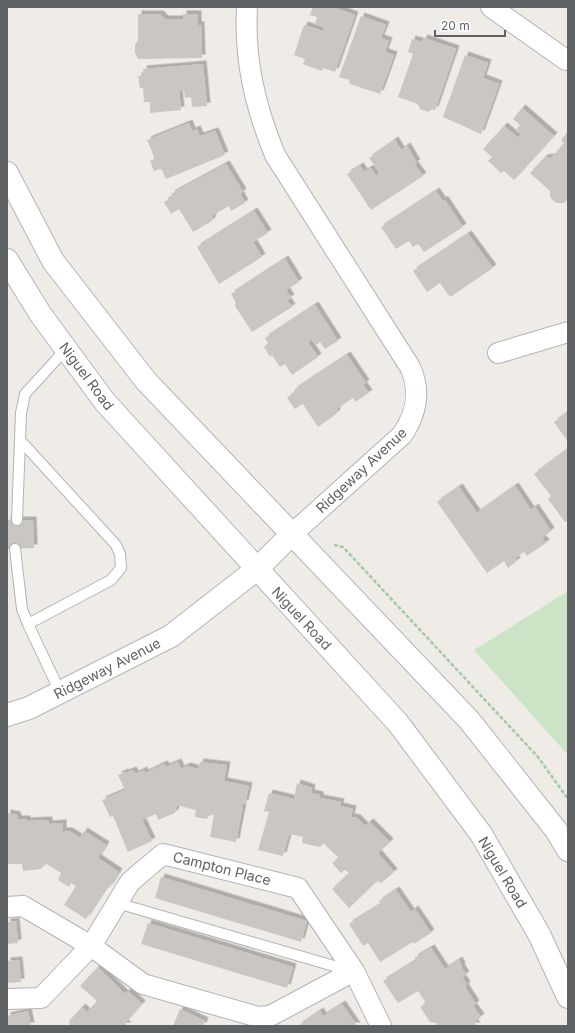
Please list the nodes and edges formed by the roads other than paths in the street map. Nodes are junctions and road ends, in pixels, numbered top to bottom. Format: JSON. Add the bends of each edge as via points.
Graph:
{"nodes":[{"id":1,"x":247,"y":7,"type":"edge"},
{"id":2,"x":491,"y":7,"type":"edge"},
{"id":3,"x":566,"y":60,"type":"dead end"},
{"id":4,"x":7,"y":173,"type":"edge"},
{"id":5,"x":7,"y":260,"type":"edge"},
{"id":6,"x":568,"y":332,"type":"edge"},
{"id":7,"x":66,"y":349,"type":"junction"},
{"id":8,"x":498,"y":353,"type":"dead end"},
{"id":9,"x":20,"y":440,"type":"junction"},
{"id":10,"x":17,"y":520,"type":"dead end"},
{"id":11,"x":291,"y":535,"type":"junction"},
{"id":12,"x":16,"y":549,"type":"dead end"},
{"id":13,"x":257,"y":569,"type":"junction"},
{"id":14,"x":28,"y":624,"type":"junction"},
{"id":15,"x":60,"y":692,"type":"junction"},
{"id":16,"x":7,"y":715,"type":"edge"},
{"id":17,"x":568,"y":850,"type":"edge"},
{"id":18,"x":117,"y":903,"type":"junction"},
{"id":19,"x":7,"y":906,"type":"edge"},
{"id":20,"x":91,"y":946,"type":"junction"},
{"id":21,"x":354,"y":971,"type":"junction"},
{"id":22,"x":568,"y":997,"type":"edge"},
{"id":23,"x":7,"y":999,"type":"edge"},
{"id":24,"x":381,"y":1026,"type":"edge"}],
"edges":[{"from":1,"to":11,"type":"street","name":"Ridgeway Avenue","via":[[246,49],[250,74],[265,131],[275,154],[410,367],[416,393],[413,415],[402,435]]},
{"from":2,"to":3,"type":"street"},
{"from":4,"to":11,"type":"main road","via":[[53,261],[146,381]]},
{"from":5,"to":7,"type":"main road","name":"Niguel Road","via":[[41,316]]},
{"from":6,"to":8,"type":"street"},
{"from":7,"to":9,"type":"lane","via":[[24,394]]},
{"from":7,"to":13,"type":"main road","name":"Niguel Road","via":[[104,402]]},
{"from":9,"to":10,"type":"lane"},
{"from":9,"to":14,"type":"lane","via":[[116,545],[121,568],[111,580]]},
{"from":11,"to":13,"type":"main road","name":"Ridgeway Avenue"},
{"from":11,"to":17,"type":"main road","via":[[469,720],[556,830]]},
{"from":12,"to":14,"type":"lane","via":[[22,609]]},
{"from":13,"to":15,"type":"main road","name":"Ridgeway Avenue","via":[[171,636]]},
{"from":13,"to":22,"type":"main road","name":"Niguel Road","via":[[398,723],[481,834],[539,934]]},
{"from":14,"to":15,"type":"lane"},
{"from":15,"to":16,"type":"main road","name":"Ridgeway Avenue","via":[[29,708]]},
{"from":18,"to":20,"type":"street","name":"Campton Place"},
{"from":18,"to":21,"type":"lane"},
{"from":18,"to":21,"type":"street","name":"Campton Place","via":[[130,882],[163,854],[298,888]]},
{"from":19,"to":20,"type":"street","via":[[23,906]]},
{"from":20,"to":21,"type":"street","via":[[143,984],[258,1018],[270,1016]]},
{"from":20,"to":23,"type":"street","name":"Campton Place","via":[[41,998]]},
{"from":21,"to":24,"type":"street","name":"Campton Place"}]}
